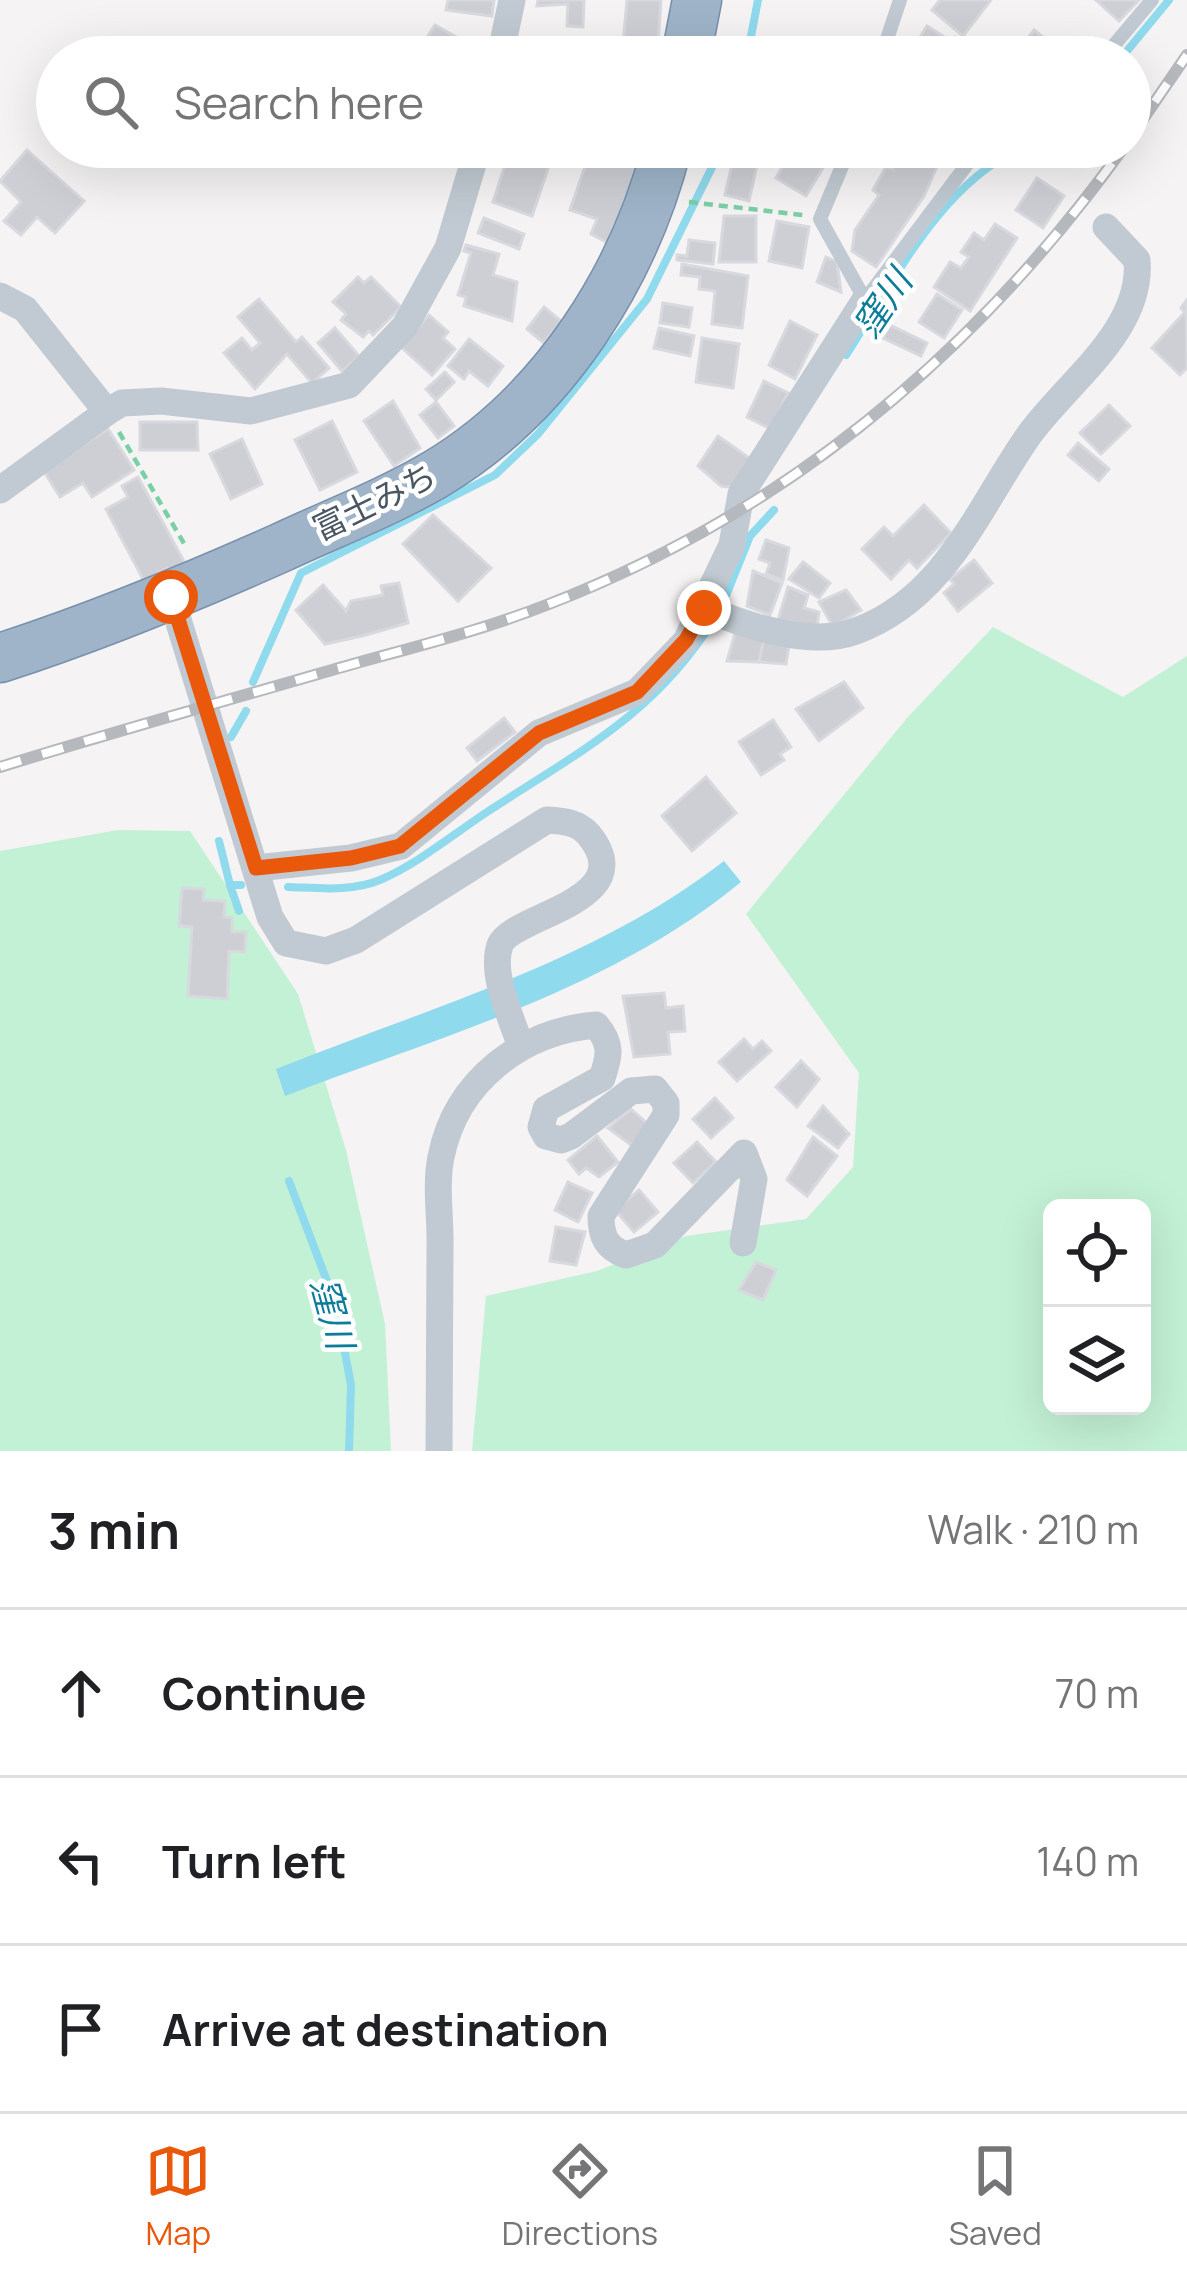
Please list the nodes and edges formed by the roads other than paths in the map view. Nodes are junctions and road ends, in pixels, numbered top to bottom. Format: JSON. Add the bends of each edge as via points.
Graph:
{"nodes":[{"id":1,"x":512,"y":0,"type":"edge"},
{"id":2,"x":697,"y":0,"type":"edge"},
{"id":3,"x":900,"y":0,"type":"edge"},
{"id":4,"x":1152,"y":0,"type":"edge"},
{"id":5,"x":504,"y":36,"type":"edge"},
{"id":6,"x":690,"y":36,"type":"edge"},
{"id":7,"x":888,"y":36,"type":"edge"},
{"id":8,"x":1122,"y":36,"type":"edge"},
{"id":9,"x":472,"y":168,"type":"edge"},
{"id":10,"x":662,"y":168,"type":"edge"},
{"id":11,"x":841,"y":168,"type":"edge"},
{"id":12,"x":964,"y":168,"type":"edge"},
{"id":13,"x":1106,"y":227,"type":"dead end"},
{"id":14,"x":0,"y":296,"type":"edge"},
{"id":15,"x":865,"y":300,"type":"junction"},
{"id":16,"x":107,"y":412,"type":"junction"},
{"id":17,"x":0,"y":490,"type":"edge"},
{"id":18,"x":189,"y":589,"type":"junction"},
{"id":19,"x":714,"y":612,"type":"junction"},
{"id":20,"x":0,"y":658,"type":"edge"},
{"id":21,"x":256,"y":868,"type":"junction"},
{"id":22,"x":516,"y":1035,"type":"junction"},
{"id":23,"x":743,"y":1243,"type":"dead end"},
{"id":24,"x":439,"y":1451,"type":"edge"}],
"edges":[{"from":1,"to":5,"type":"street"},
{"from":2,"to":6,"type":"highway"},
{"from":3,"to":7,"type":"lane"},
{"from":4,"to":8,"type":"lane"},
{"from":9,"to":16,"type":"street","via":[[448,248],[405,326],[349,385],[251,411],[161,401]]},
{"from":10,"to":18,"type":"highway","name":"富士みち","via":[[620,280],[512,414],[438,473]]},
{"from":11,"to":15,"type":"lane","via":[[820,219]]},
{"from":12,"to":15,"type":"lane"},
{"from":13,"to":19,"type":"street","via":[[1137,260],[1134,297],[1095,360],[1030,434],[956,554],[908,600],[857,631],[800,635]]},
{"from":14,"to":16,"type":"street","via":[[25,309]]},
{"from":15,"to":19,"type":"street","via":[[741,494]]},
{"from":16,"to":17,"type":"street"},
{"from":18,"to":20,"type":"highway","name":"富士みち"},
{"from":18,"to":21,"type":"street"},
{"from":19,"to":21,"type":"street","via":[[637,692],[539,733],[400,846]]},
{"from":21,"to":22,"type":"street","via":[[286,943],[326,950],[356,940],[547,820],[579,826],[598,854],[587,893],[512,930],[500,945],[498,972]]},
{"from":22,"to":23,"type":"street","via":[[596,1025],[607,1038],[602,1078],[546,1109],[546,1136],[572,1136],[631,1091],[655,1090],[666,1103],[601,1216],[609,1246],[626,1255],[655,1245],[744,1153],[754,1179]]},
{"from":22,"to":24,"type":"street","via":[[472,1083],[441,1156]]}]}
